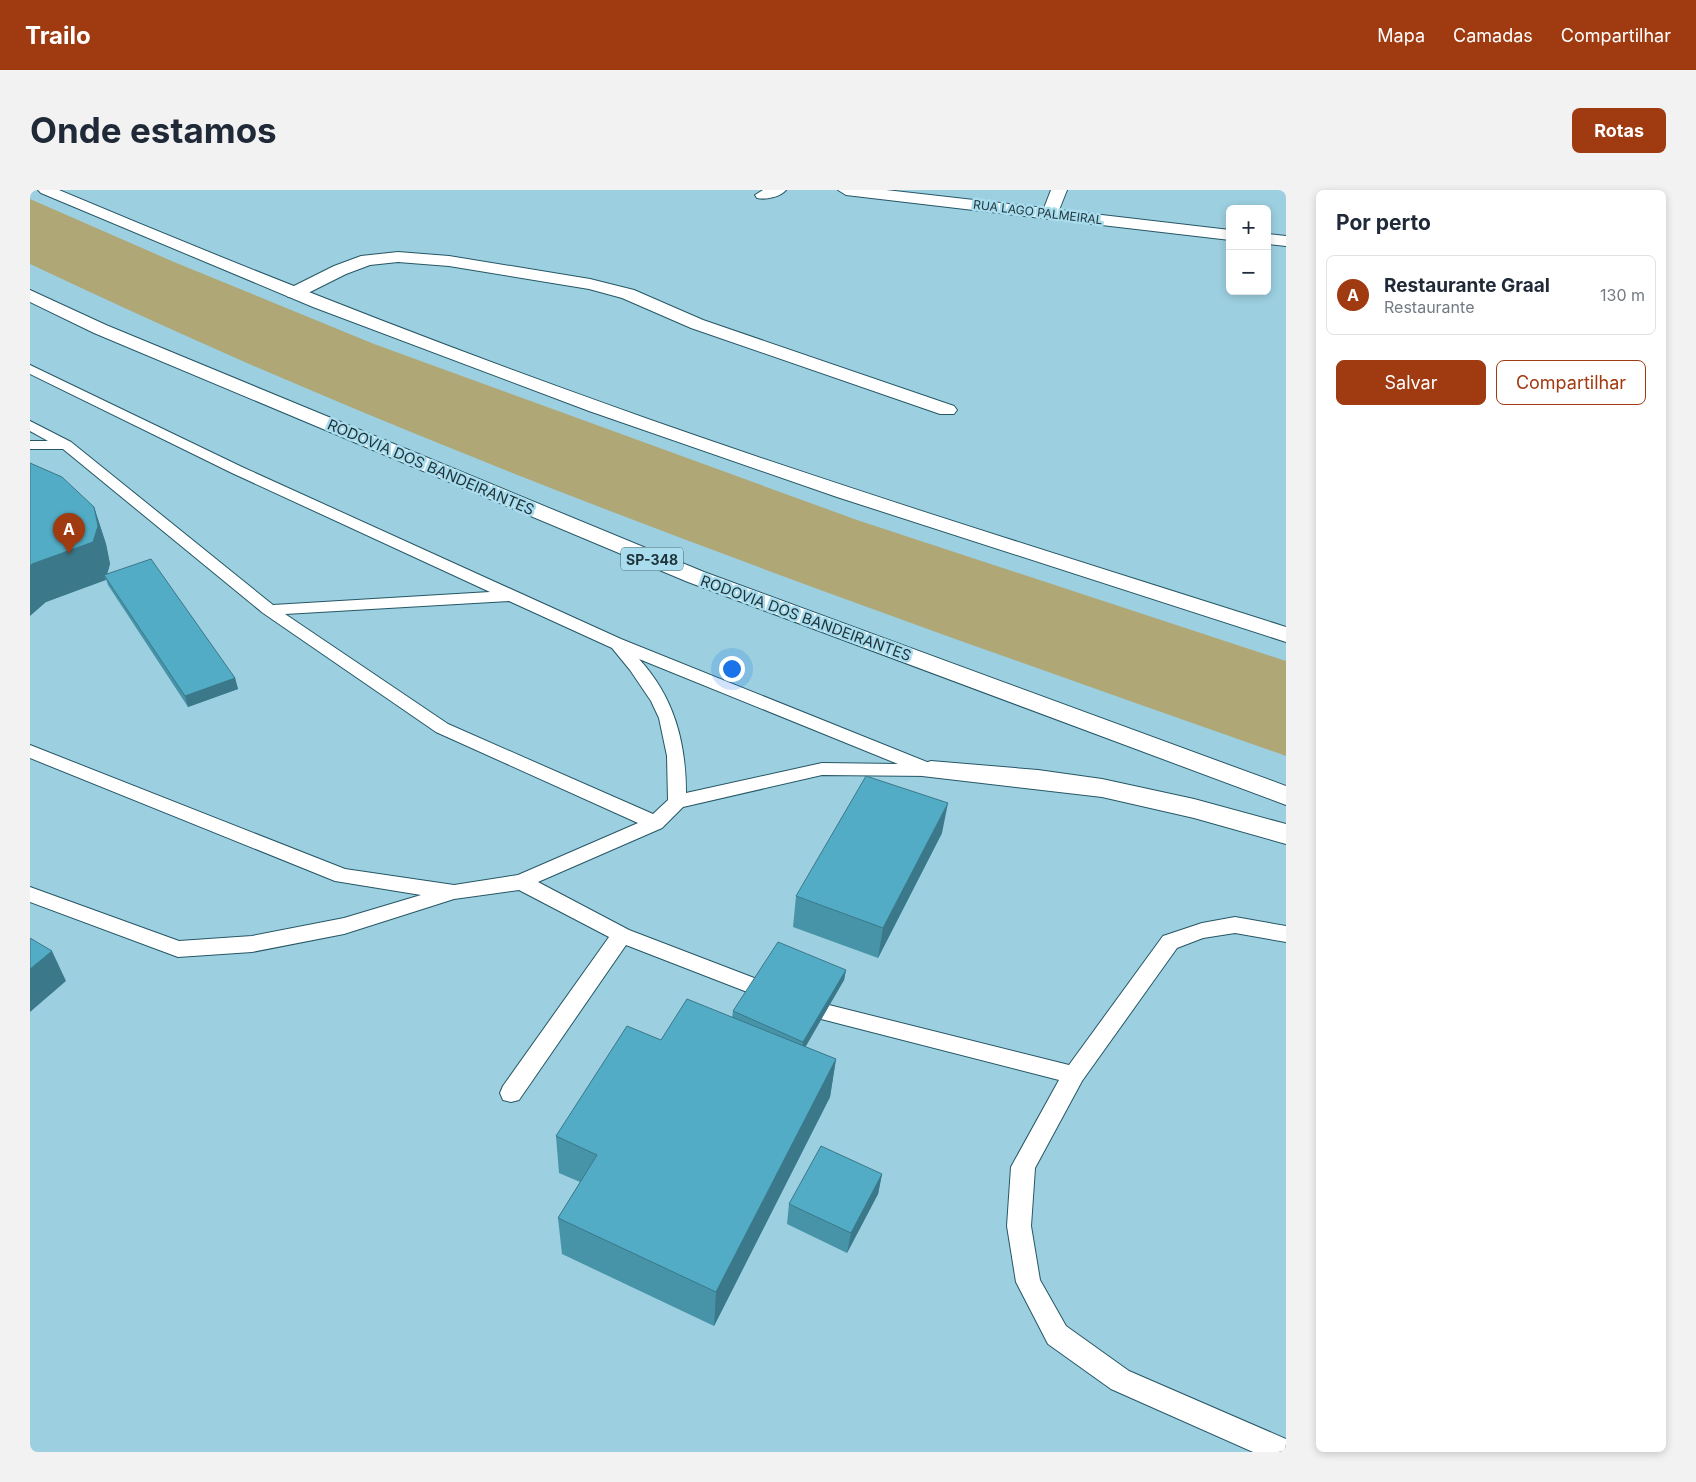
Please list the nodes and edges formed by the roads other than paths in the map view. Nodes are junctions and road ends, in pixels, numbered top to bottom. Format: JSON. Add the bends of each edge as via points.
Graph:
{"nodes":[{"id":1,"x":46,"y":190,"type":"edge"},
{"id":2,"x":778,"y":190,"type":"edge"},
{"id":3,"x":846,"y":190,"type":"edge"},
{"id":4,"x":1059,"y":190,"type":"edge"},
{"id":5,"x":763,"y":195,"type":"dead end"},
{"id":6,"x":1050,"y":214,"type":"junction"},
{"id":7,"x":1226,"y":235,"type":"edge"},
{"id":8,"x":1271,"y":240,"type":"edge"},
{"id":9,"x":1286,"y":242,"type":"edge"},
{"id":10,"x":294,"y":292,"type":"junction"},
{"id":11,"x":30,"y":295,"type":"edge"},
{"id":12,"x":30,"y":369,"type":"edge"},
{"id":13,"x":946,"y":410,"type":"dead end"},
{"id":14,"x":30,"y":424,"type":"edge"},
{"id":15,"x":30,"y":445,"type":"edge"},
{"id":16,"x":66,"y":445,"type":"junction"},
{"id":17,"x":511,"y":596,"type":"junction"},
{"id":18,"x":269,"y":610,"type":"junction"},
{"id":19,"x":1286,"y":635,"type":"edge"},
{"id":20,"x":615,"y":643,"type":"junction"},
{"id":21,"x":30,"y":751,"type":"edge"},
{"id":22,"x":931,"y":770,"type":"junction"},
{"id":23,"x":1286,"y":796,"type":"edge"},
{"id":24,"x":676,"y":802,"type":"junction"},
{"id":25,"x":656,"y":823,"type":"junction"},
{"id":26,"x":1286,"y":834,"type":"edge"},
{"id":27,"x":521,"y":882,"type":"junction"},
{"id":28,"x":454,"y":892,"type":"junction"},
{"id":29,"x":30,"y":894,"type":"edge"},
{"id":30,"x":1286,"y":934,"type":"edge"},
{"id":31,"x":622,"y":935,"type":"junction"},
{"id":32,"x":755,"y":987,"type":"edge"},
{"id":33,"x":826,"y":1012,"type":"edge"},
{"id":34,"x":1074,"y":1075,"type":"junction"},
{"id":35,"x":511,"y":1093,"type":"dead end"},
{"id":36,"x":1284,"y":1452,"type":"edge"}],
"edges":[{"from":1,"to":10,"type":"main road","via":[[194,254]]},
{"from":2,"to":5,"type":"main road"},
{"from":3,"to":6,"type":"main road","name":"RUA LAGO PALMEIRAL"},
{"from":4,"to":6,"type":"main road"},
{"from":6,"to":7,"type":"main road","name":"RUA LAGO PALMEIRAL"},
{"from":8,"to":9,"type":"main road"},
{"from":10,"to":13,"type":"main road","via":[[367,260],[398,257],[449,261],[590,284],[628,294],[697,324]]},
{"from":10,"to":19,"type":"main road","via":[[459,357],[781,472]]},
{"from":11,"to":23,"type":"main road","name":"RODOVIA DOS BANDEIRANTES","number":"SP-348","via":[[109,333],[696,578]]},
{"from":12,"to":17,"type":"lane","via":[[237,470]]},
{"from":14,"to":16,"type":"lane"},
{"from":15,"to":16,"type":"lane"},
{"from":16,"to":18,"type":"lane"},
{"from":17,"to":18,"type":"lane"},
{"from":17,"to":20,"type":"lane"},
{"from":18,"to":25,"type":"lane","via":[[442,728]]},
{"from":20,"to":22,"type":"lane"},
{"from":20,"to":24,"type":"lane","via":[[642,670],[660,699],[670,724],[678,765]]},
{"from":21,"to":28,"type":"lane","via":[[342,876]]},
{"from":22,"to":24,"type":"lane","via":[[822,769]]},
{"from":22,"to":26,"type":"main road","via":[[1100,788],[1190,806]]},
{"from":24,"to":25,"type":"lane"},
{"from":25,"to":27,"type":"lane"},
{"from":27,"to":28,"type":"lane"},
{"from":27,"to":31,"type":"lane"},
{"from":28,"to":29,"type":"lane","via":[[335,928],[252,944],[178,949]]},
{"from":30,"to":34,"type":"lane","via":[[1235,925],[1202,931],[1170,942]]},
{"from":31,"to":32,"type":"lane"},
{"from":31,"to":35,"type":"lane"},
{"from":33,"to":34,"type":"lane"},
{"from":34,"to":36,"type":"lane","via":[[1023,1167],[1018,1226],[1028,1282],[1057,1335],[1120,1380]]}]}
